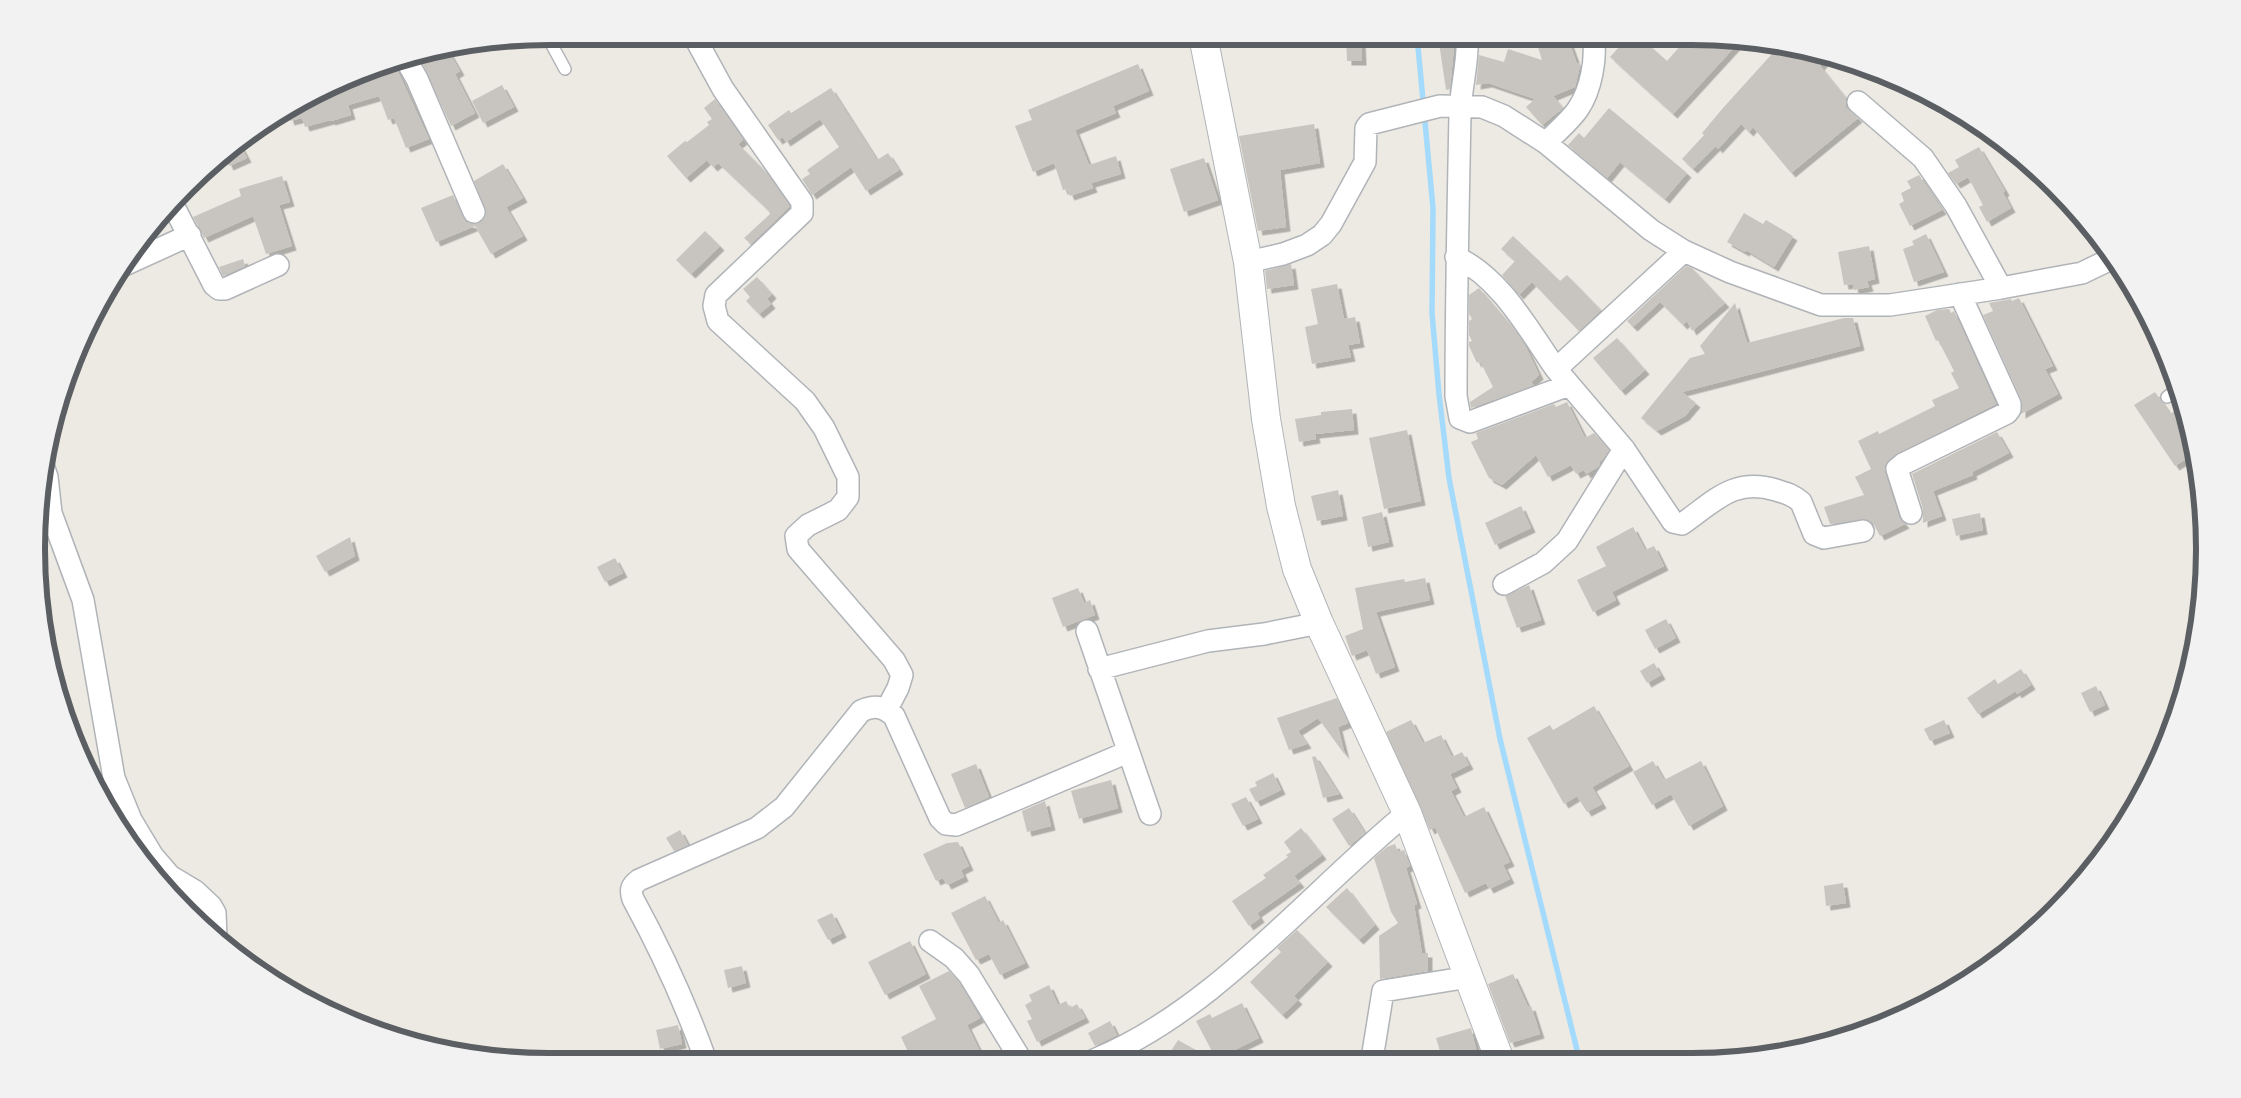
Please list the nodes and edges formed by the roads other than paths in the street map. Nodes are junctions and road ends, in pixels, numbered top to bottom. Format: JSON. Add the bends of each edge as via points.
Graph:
{"nodes":[{"id":1,"x":552,"y":45,"type":"edge"},
{"id":2,"x":699,"y":45,"type":"edge"},
{"id":3,"x":1205,"y":45,"type":"edge"},
{"id":4,"x":1468,"y":45,"type":"edge"},
{"id":5,"x":1593,"y":45,"type":"edge"},
{"id":6,"x":409,"y":65,"type":"edge"},
{"id":7,"x":565,"y":69,"type":"dead end"},
{"id":8,"x":1858,"y":102,"type":"dead end"},
{"id":9,"x":1450,"y":106,"type":"junction"},
{"id":10,"x":1546,"y":143,"type":"junction"},
{"id":11,"x":176,"y":211,"type":"edge"},
{"id":12,"x":474,"y":212,"type":"dead end"},
{"id":13,"x":190,"y":235,"type":"junction"},
{"id":14,"x":1457,"y":249,"type":"junction"},
{"id":15,"x":1684,"y":251,"type":"junction"},
{"id":16,"x":137,"y":259,"type":"edge"},
{"id":17,"x":1248,"y":262,"type":"junction"},
{"id":18,"x":2106,"y":262,"type":"edge"},
{"id":19,"x":278,"y":265,"type":"dead end"},
{"id":20,"x":2001,"y":288,"type":"junction"},
{"id":21,"x":1960,"y":294,"type":"junction"},
{"id":22,"x":1563,"y":370,"type":"junction"},
{"id":23,"x":2171,"y":393,"type":"edge"},
{"id":24,"x":2167,"y":397,"type":"dead end"},
{"id":25,"x":1624,"y":449,"type":"junction"},
{"id":26,"x":49,"y":486,"type":"edge"},
{"id":27,"x":1911,"y":513,"type":"dead end"},
{"id":28,"x":1863,"y":531,"type":"dead end"},
{"id":29,"x":1504,"y":584,"type":"dead end"},
{"id":30,"x":1319,"y":623,"type":"junction"},
{"id":31,"x":1088,"y":631,"type":"dead end"},
{"id":32,"x":1100,"y":669,"type":"junction"},
{"id":33,"x":887,"y":709,"type":"junction"},
{"id":34,"x":1128,"y":752,"type":"junction"},
{"id":35,"x":1407,"y":813,"type":"junction"},
{"id":36,"x":1150,"y":814,"type":"dead end"},
{"id":37,"x":216,"y":927,"type":"edge"},
{"id":38,"x":930,"y":942,"type":"dead end"},
{"id":39,"x":1469,"y":977,"type":"junction"},
{"id":40,"x":703,"y":1053,"type":"edge"},
{"id":41,"x":1017,"y":1053,"type":"edge"},
{"id":42,"x":1111,"y":1053,"type":"edge"},
{"id":43,"x":1373,"y":1053,"type":"edge"},
{"id":44,"x":1497,"y":1053,"type":"edge"}],
"edges":[{"from":1,"to":7,"type":"lane"},
{"from":2,"to":33,"type":"street","via":[[723,89],[802,202],[802,213],[716,295],[714,306],[718,321],[805,401],[824,428],[848,477],[848,497],[838,510],[808,525],[796,536],[798,549],[894,660],[902,675]]},
{"from":3,"to":17,"type":"street"},
{"from":4,"to":9,"type":"street"},
{"from":5,"to":10,"type":"street","via":[[1590,79],[1579,108]]},
{"from":6,"to":12,"type":"street"},
{"from":8,"to":20,"type":"street","via":[[1923,158],[1956,206]]},
{"from":9,"to":10,"type":"street","via":[[1482,107],[1504,116]]},
{"from":9,"to":14,"type":"street"},
{"from":9,"to":17,"type":"street","via":[[1372,123],[1366,128],[1365,162],[1331,224],[1307,245]]},
{"from":10,"to":15,"type":"street","via":[[1651,230]]},
{"from":11,"to":13,"type":"street"},
{"from":13,"to":16,"type":"street"},
{"from":13,"to":19,"type":"street","via":[[214,285],[219,289]]},
{"from":14,"to":22,"type":"street","via":[[1493,284]]},
{"from":14,"to":22,"type":"street","via":[[1456,396],[1460,418],[1470,422]]},
{"from":15,"to":21,"type":"street","via":[[1730,272],[1821,305],[1890,305]]},
{"from":15,"to":22,"type":"street"},
{"from":17,"to":30,"type":"street","via":[[1266,419],[1281,506],[1297,569]]},
{"from":18,"to":20,"type":"street","via":[[2082,273]]},
{"from":20,"to":21,"type":"street"},
{"from":21,"to":27,"type":"street","via":[[2010,409],[1897,469]]},
{"from":22,"to":25,"type":"street"},
{"from":23,"to":24,"type":"lane"},
{"from":25,"to":28,"type":"street","via":[[1673,522],[1682,524],[1732,489],[1766,487],[1801,502],[1814,534],[1818,536],[1824,538]]},
{"from":25,"to":29,"type":"street","via":[[1567,541],[1543,563]]},
{"from":26,"to":37,"type":"street","via":[[51,513],[83,600],[114,778],[131,820],[152,855],[170,876],[195,891],[211,906]]},
{"from":30,"to":32,"type":"street","via":[[1208,641]]},
{"from":30,"to":35,"type":"street"},
{"from":31,"to":32,"type":"street"},
{"from":32,"to":34,"type":"street"},
{"from":33,"to":34,"type":"street","via":[[894,716],[940,818],[946,824],[956,825]]},
{"from":33,"to":40,"type":"street","via":[[870,707],[861,711],[771,819],[632,885],[633,899],[662,952]]},
{"from":34,"to":36,"type":"street"},
{"from":35,"to":39,"type":"street"},
{"from":35,"to":42,"type":"street","via":[[1230,972],[1149,1032]]},
{"from":38,"to":41,"type":"street","via":[[954,958],[969,975]]},
{"from":39,"to":43,"type":"street","via":[[1383,991]]},
{"from":39,"to":44,"type":"street"}]}
